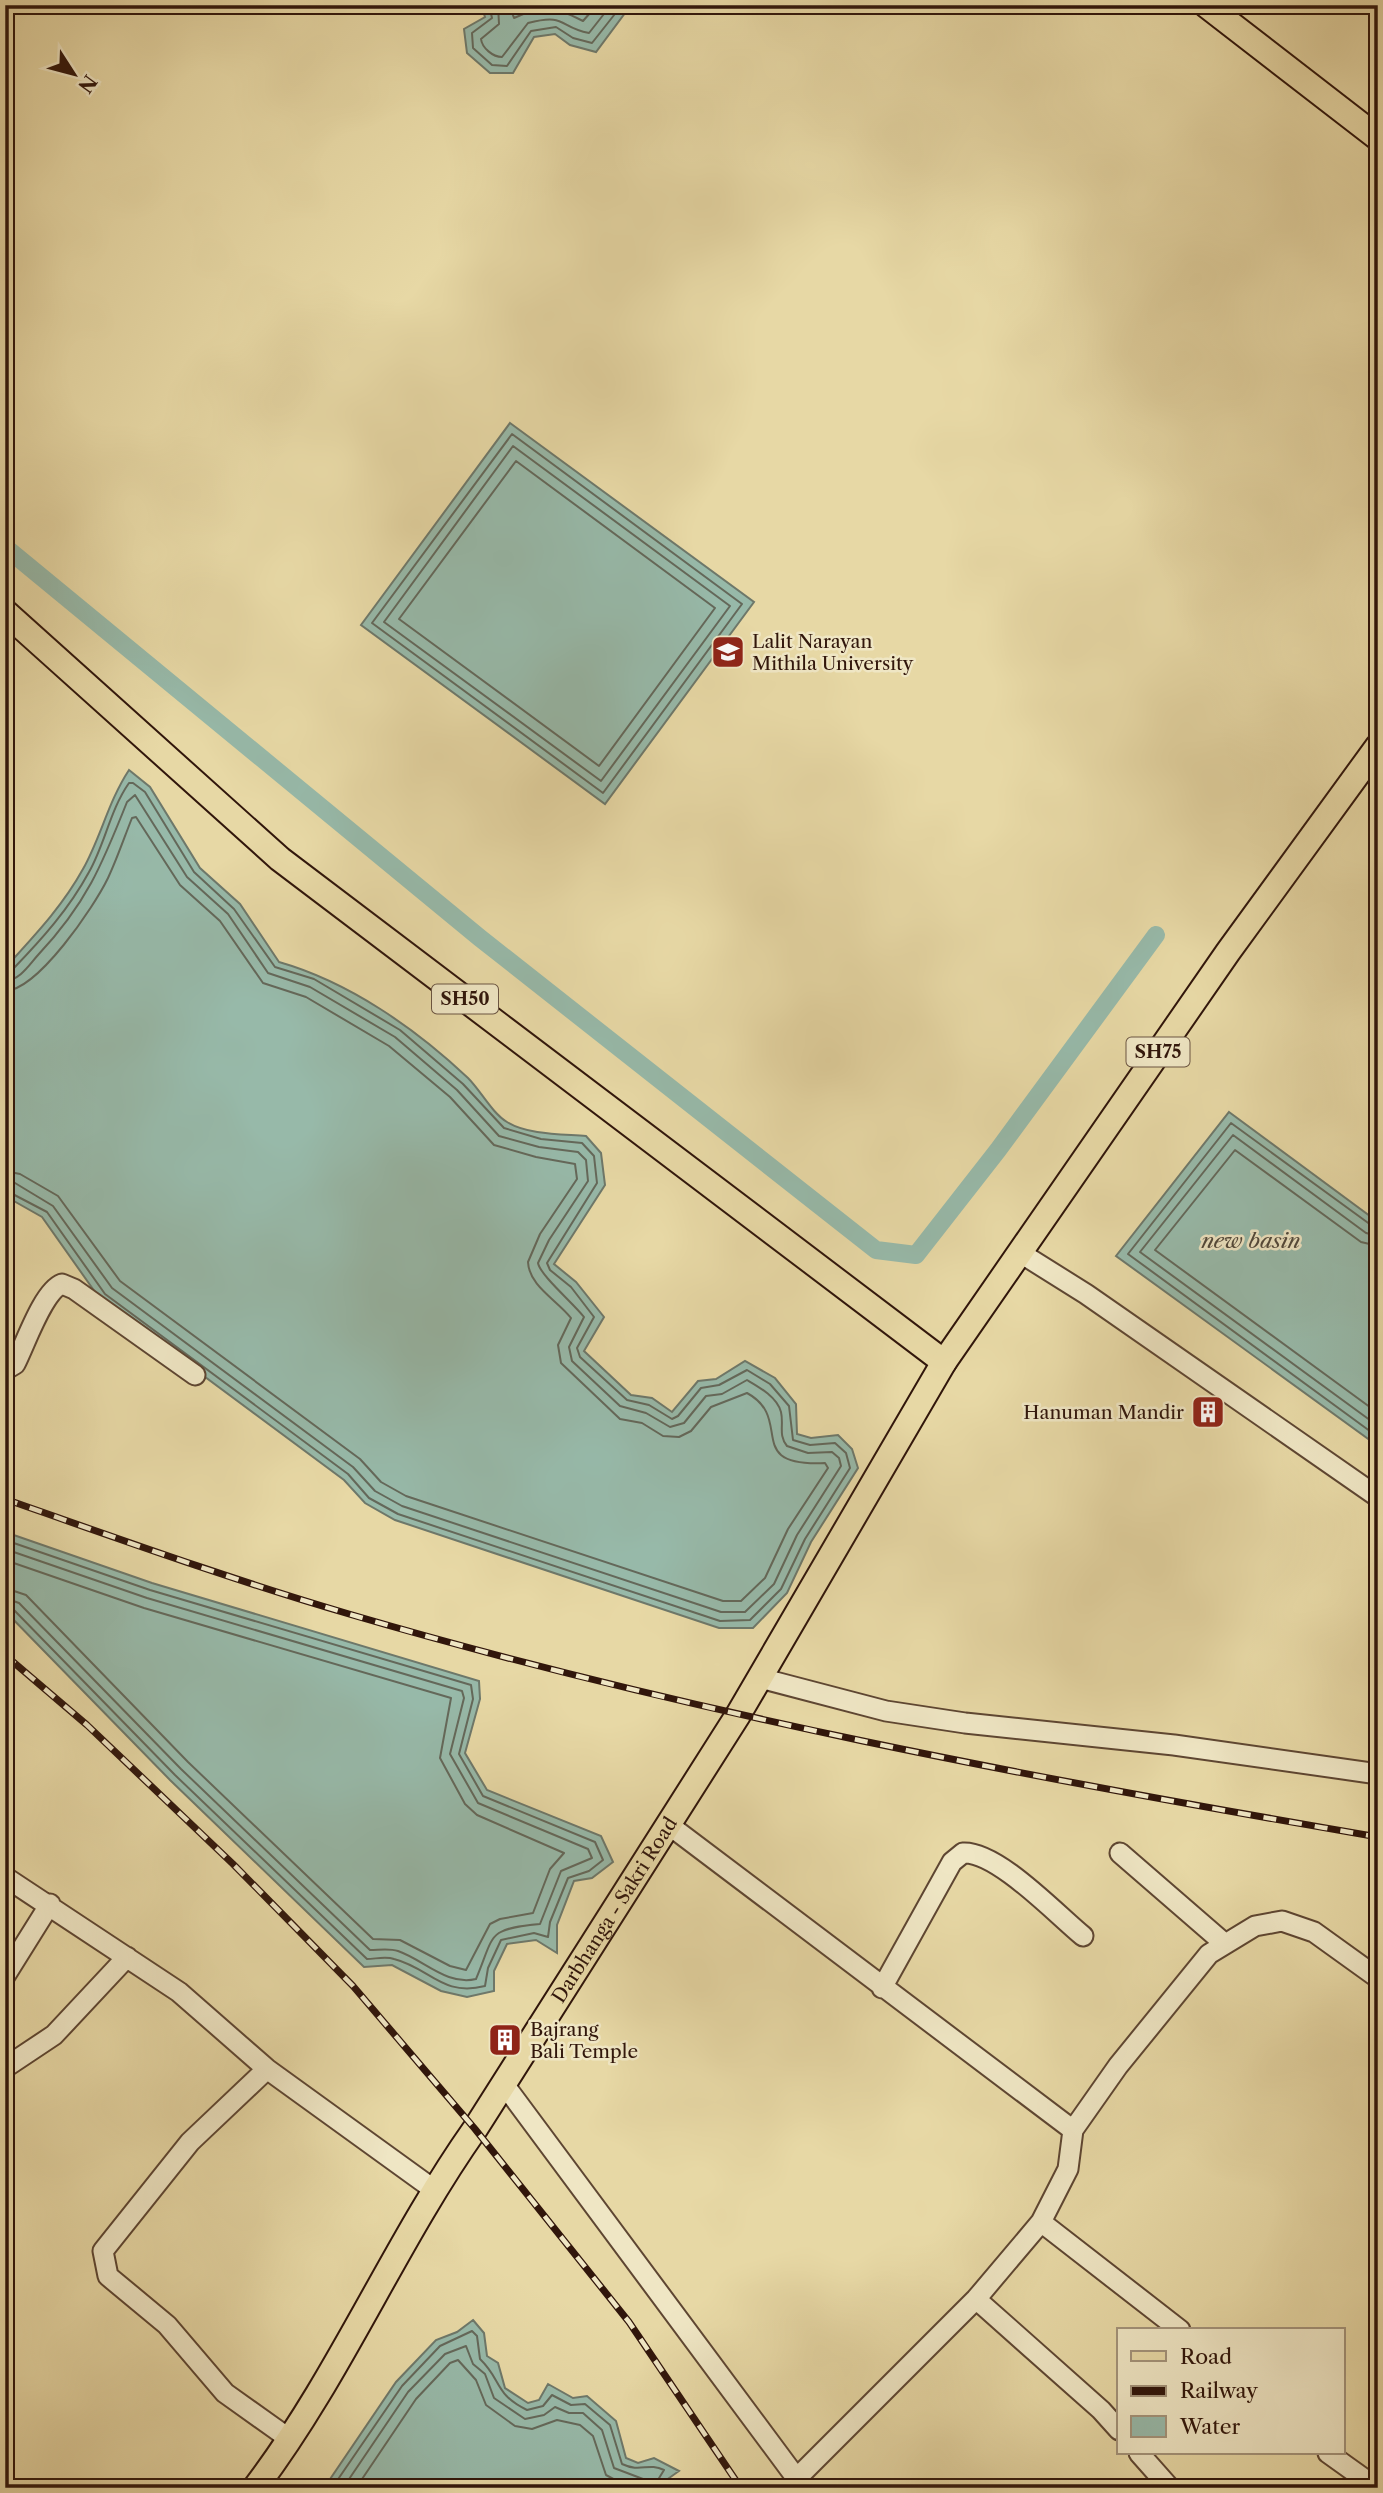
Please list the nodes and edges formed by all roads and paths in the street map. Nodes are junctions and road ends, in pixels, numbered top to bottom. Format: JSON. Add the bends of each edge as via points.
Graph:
{"nodes":[{"id":1,"x":1206,"y":5,"type":"edge"},
{"id":2,"x":1378,"y":138,"type":"edge"},
{"id":3,"x":5,"y":612,"type":"edge"},
{"id":4,"x":1378,"y":746,"type":"edge"},
{"id":5,"x":1019,"y":1252,"type":"junction"},
{"id":6,"x":944,"y":1362,"type":"junction"},
{"id":7,"x":5,"y":1370,"type":"edge"},
{"id":8,"x":195,"y":1375,"type":"dead end"},
{"id":9,"x":1378,"y":1497,"type":"edge"},
{"id":10,"x":760,"y":1678,"type":"junction"},
{"id":11,"x":1378,"y":1774,"type":"edge"},
{"id":12,"x":669,"y":1825,"type":"junction"},
{"id":13,"x":1120,"y":1853,"type":"dead end"},
{"id":14,"x":5,"y":1877,"type":"edge"},
{"id":15,"x":50,"y":1904,"type":"junction"},
{"id":16,"x":1083,"y":1936,"type":"dead end"},
{"id":17,"x":1225,"y":1944,"type":"junction"},
{"id":18,"x":127,"y":1957,"type":"junction"},
{"id":19,"x":5,"y":1976,"type":"edge"},
{"id":20,"x":1378,"y":1978,"type":"edge"},
{"id":21,"x":882,"y":1987,"type":"junction"},
{"id":22,"x":6,"y":2067,"type":"edge"},
{"id":23,"x":267,"y":2069,"type":"junction"},
{"id":24,"x":503,"y":2083,"type":"junction"},
{"id":25,"x":1073,"y":2130,"type":"junction"},
{"id":26,"x":433,"y":2189,"type":"junction"},
{"id":27,"x":1041,"y":2222,"type":"junction"},
{"id":28,"x":976,"y":2300,"type":"junction"},
{"id":29,"x":1177,"y":2328,"type":"edge"},
{"id":30,"x":1117,"y":2428,"type":"edge"},
{"id":31,"x":291,"y":2440,"type":"junction"},
{"id":32,"x":1140,"y":2454,"type":"edge"},
{"id":33,"x":1329,"y":2454,"type":"edge"},
{"id":34,"x":801,"y":2483,"type":"edge"},
{"id":35,"x":255,"y":2488,"type":"edge"},
{"id":36,"x":1170,"y":2488,"type":"edge"},
{"id":37,"x":1377,"y":2488,"type":"edge"}],
"edges":[{"from":1,"to":2,"type":"main road"},
{"from":3,"to":6,"type":"main road","number":"SH50","via":[[280,859]]},
{"from":4,"to":5,"type":"main road","number":"SH75","via":[[1227,952]]},
{"from":5,"to":6,"type":"main road","number":"SH75"},
{"from":5,"to":9,"type":"street"},
{"from":6,"to":10,"type":"main road","name":"Darbhanga - Sakri Road"},
{"from":7,"to":8,"type":"street","via":[[15,1364],[44,1303],[62,1284]]},
{"from":10,"to":11,"type":"street","via":[[899,1713]]},
{"from":10,"to":12,"type":"main road","name":"Darbhanga - Sakri Road"},
{"from":12,"to":21,"type":"street"},
{"from":12,"to":24,"type":"main road","name":"Darbhanga - Sakri Road"},
{"from":13,"to":17,"type":"street"},
{"from":14,"to":15,"type":"street"},
{"from":15,"to":18,"type":"street"},
{"from":15,"to":19,"type":"street"},
{"from":16,"to":21,"type":"street","via":[[1007,1873],[963,1853],[952,1862]]},
{"from":17,"to":20,"type":"street","via":[[1268,1921],[1292,1923],[1314,1932]]},
{"from":17,"to":25,"type":"street","via":[[1190,1975]]},
{"from":18,"to":22,"type":"street","via":[[54,2035]]},
{"from":18,"to":23,"type":"street","via":[[178,1992]]},
{"from":21,"to":25,"type":"street"},
{"from":23,"to":26,"type":"street"},
{"from":23,"to":31,"type":"street","via":[[190,2142],[103,2251],[108,2276],[167,2325],[226,2393]]},
{"from":24,"to":26,"type":"main road","name":"Darbhanga - Sakri Road"},
{"from":24,"to":34,"type":"street"},
{"from":25,"to":27,"type":"street","via":[[1068,2169]]},
{"from":26,"to":31,"type":"main road","name":"Darbhanga - Sakri Road"},
{"from":27,"to":28,"type":"street"},
{"from":27,"to":29,"type":"street"},
{"from":28,"to":30,"type":"street"},
{"from":28,"to":34,"type":"street"},
{"from":31,"to":35,"type":"main road","name":"Darbhanga - Sakri Road"},
{"from":32,"to":36,"type":"street"},
{"from":33,"to":37,"type":"street"}]}
